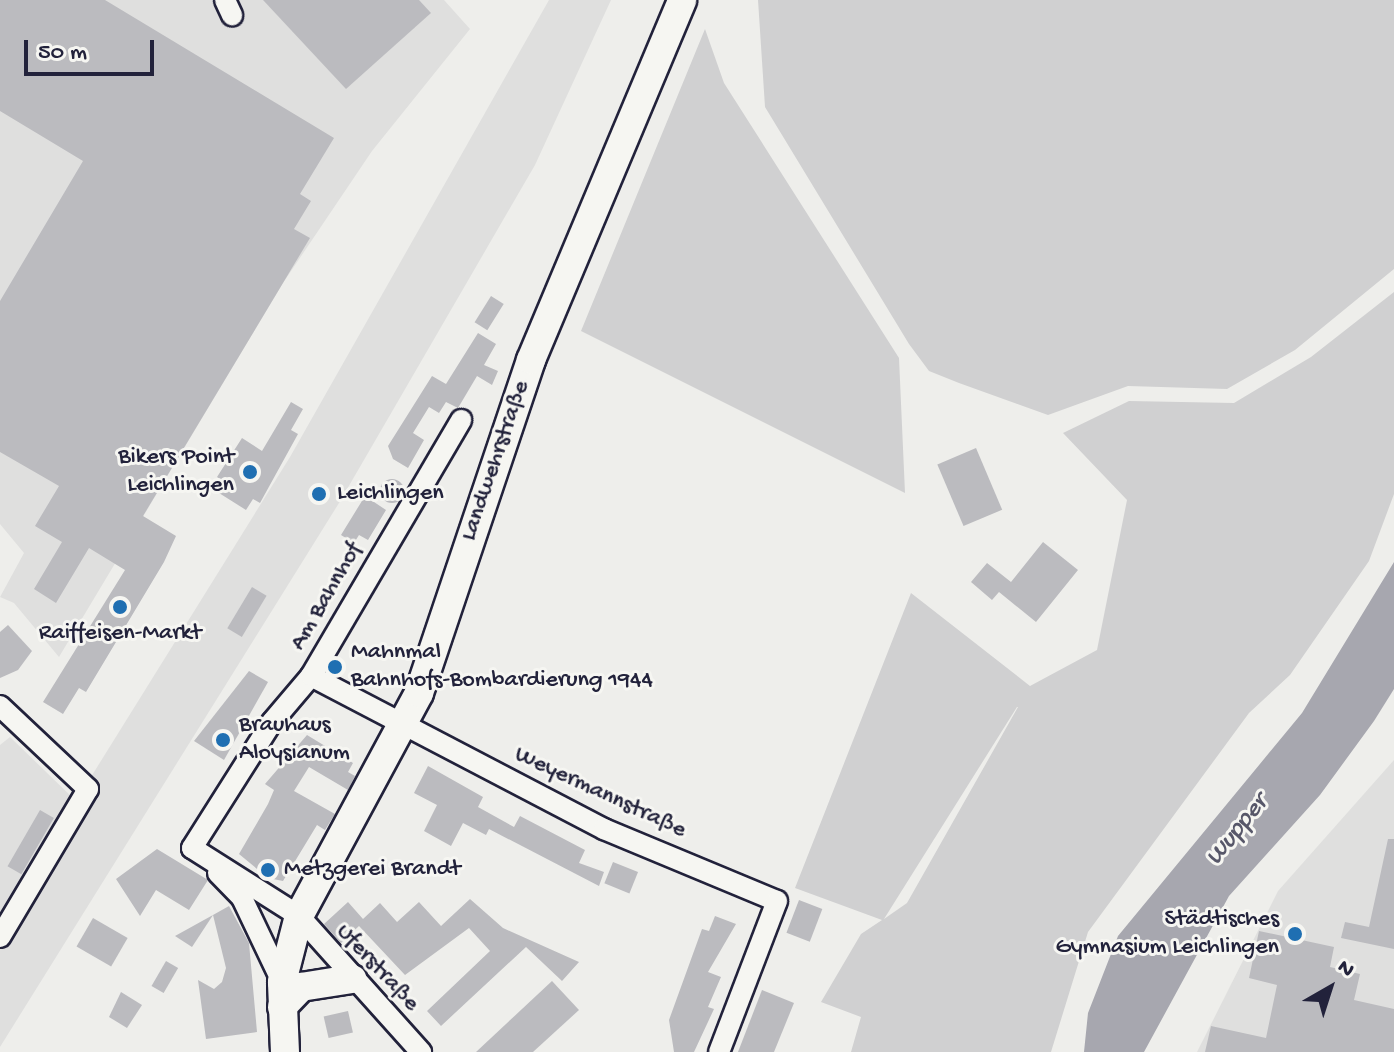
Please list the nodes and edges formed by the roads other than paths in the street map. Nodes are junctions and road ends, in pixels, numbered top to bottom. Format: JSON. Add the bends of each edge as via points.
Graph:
{"nodes":[{"id":1,"x":682,"y":0,"type":"edge"},
{"id":2,"x":461,"y":420,"type":"dead end"},
{"id":3,"x":311,"y":676,"type":"junction"},
{"id":4,"x":0,"y":706,"type":"edge"},
{"id":5,"x":404,"y":725,"type":"junction"},
{"id":6,"x":192,"y":848,"type":"junction"},
{"id":7,"x":299,"y":916,"type":"junction"},
{"id":8,"x":0,"y":937,"type":"edge"},
{"id":9,"x":352,"y":979,"type":"junction"},
{"id":10,"x":282,"y":994,"type":"junction"},
{"id":11,"x":285,"y":1052,"type":"edge"},
{"id":12,"x":421,"y":1052,"type":"edge"},
{"id":13,"x":719,"y":1052,"type":"edge"}],
"edges":[{"from":1,"to":5,"type":"main road","name":"Landwehrstraße","via":[[531,360]]},
{"from":2,"to":3,"type":"street","name":"Am Bahnhof"},
{"from":3,"to":5,"type":"street","name":"Am Bahnhof"},
{"from":3,"to":6,"type":"street","name":"Am Bahnhof","via":[[272,722]]},
{"from":4,"to":8,"type":"street","via":[[88,789]]},
{"from":5,"to":7,"type":"main road","name":"Landwehrstraße"},
{"from":5,"to":13,"type":"street","name":"Weyermannstraße","via":[[604,829],[777,901]]},
{"from":6,"to":7,"type":"street","name":"Uferstraße"},
{"from":6,"to":10,"type":"street","via":[[242,898]]},
{"from":7,"to":9,"type":"street","name":"Uferstraße"},
{"from":7,"to":10,"type":"main road","name":"Landwehrstraße"},
{"from":9,"to":10,"type":"main road"},
{"from":9,"to":12,"type":"street","name":"Uferstraße"},
{"from":10,"to":11,"type":"main road","name":"Landwehrstraße"}]}
